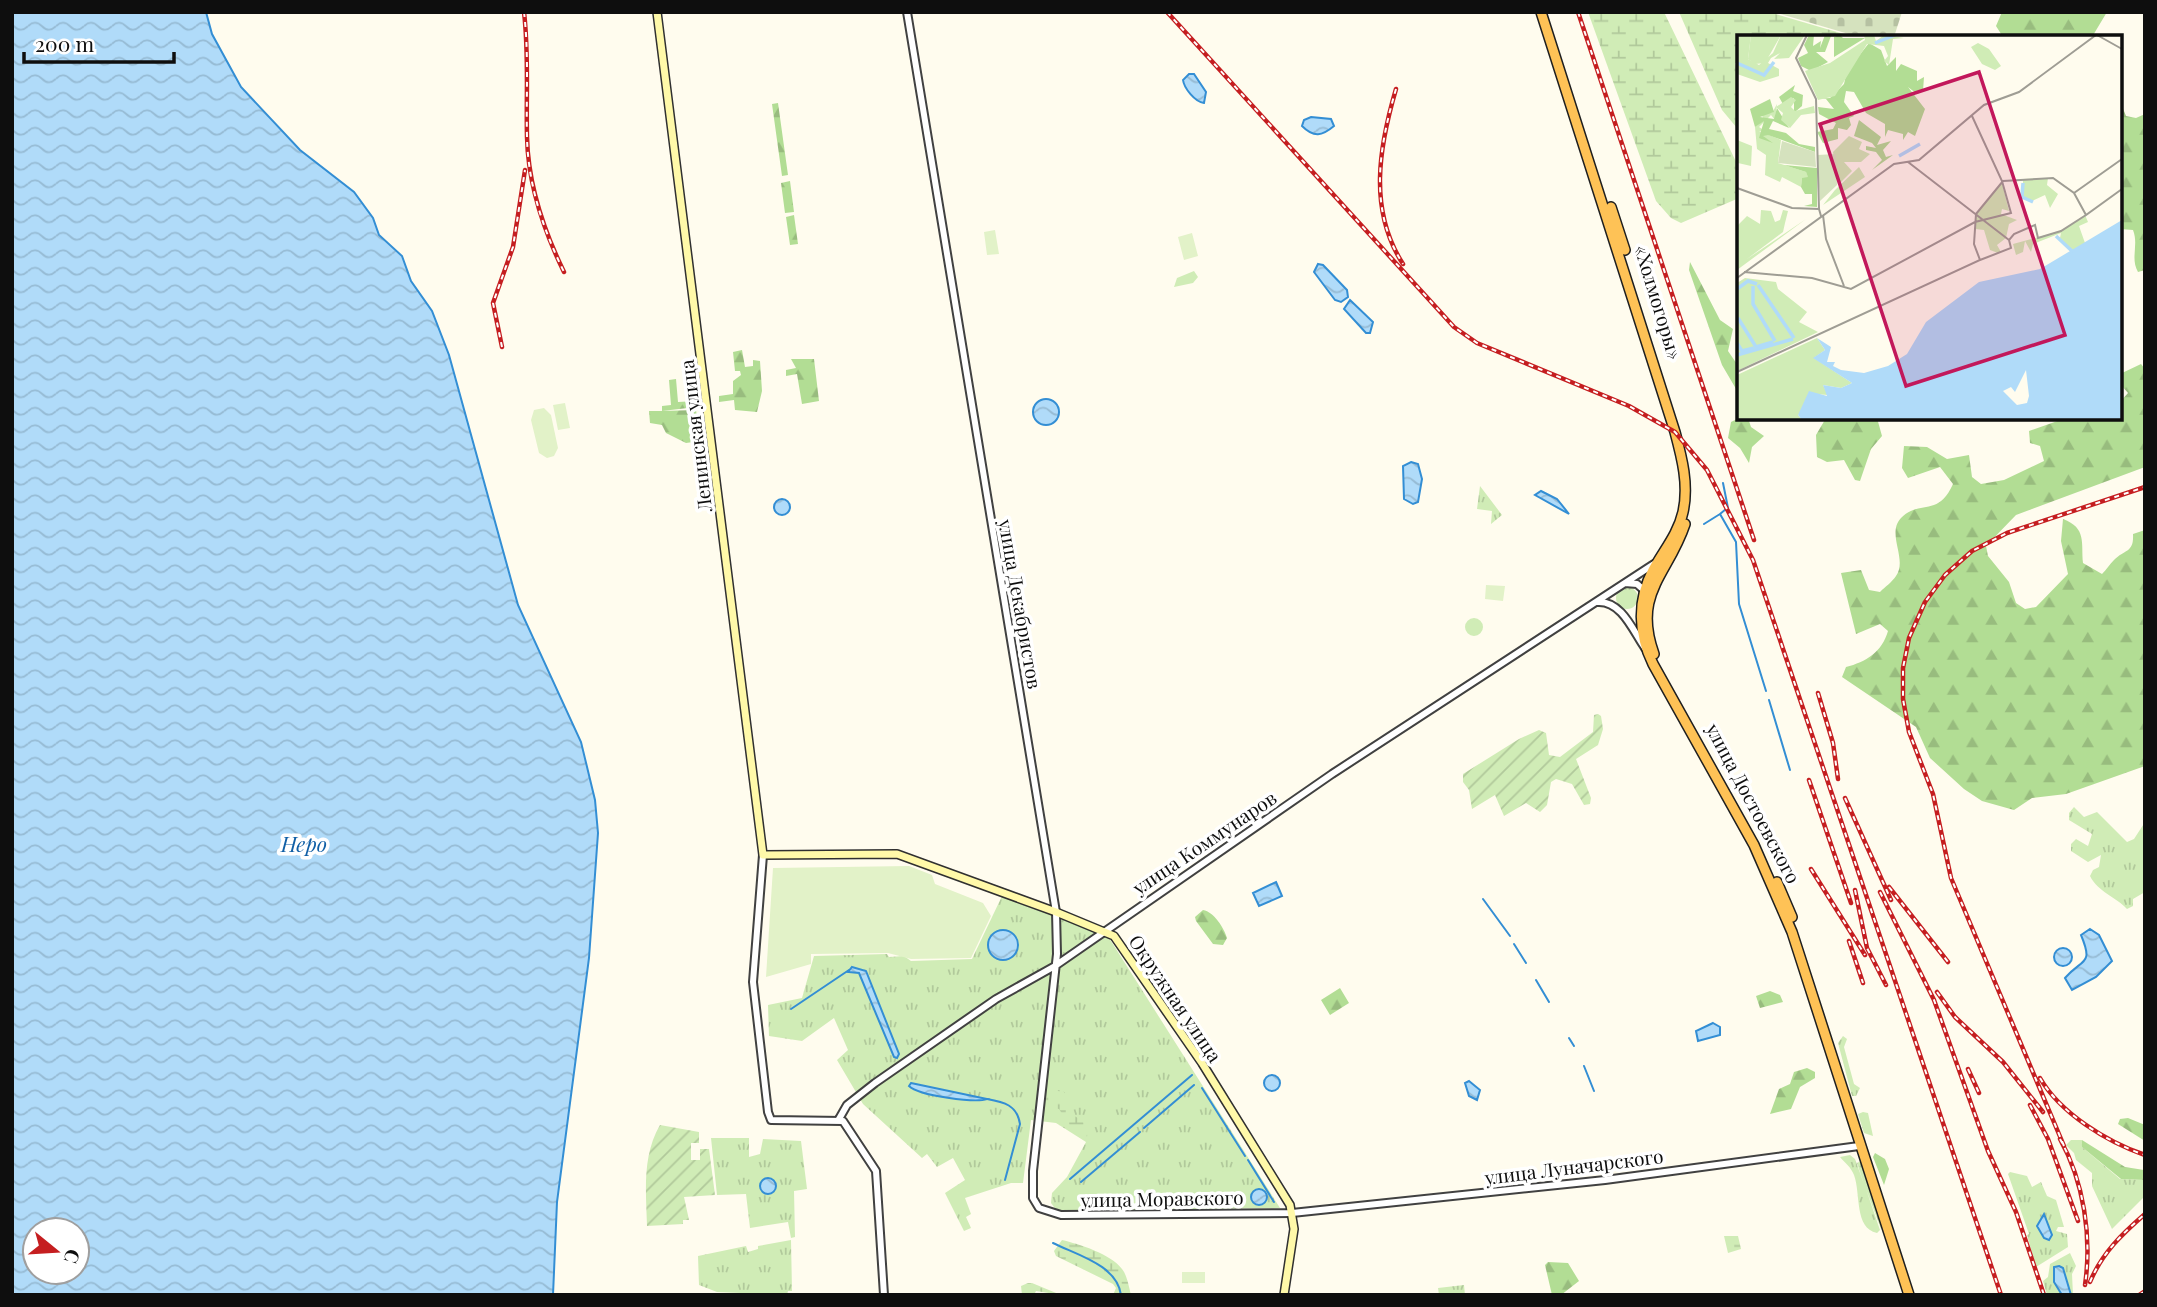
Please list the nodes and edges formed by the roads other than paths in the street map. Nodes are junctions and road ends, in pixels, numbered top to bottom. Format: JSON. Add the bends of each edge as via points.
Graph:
{"nodes":[{"id":1,"x":657,"y":12,"type":"edge"},
{"id":2,"x":906,"y":12,"type":"edge"},
{"id":3,"x":1541,"y":12,"type":"edge"},
{"id":4,"x":1547,"y":12,"type":"edge"},
{"id":5,"x":1660,"y":559,"type":"junction"},
{"id":6,"x":1624,"y":584,"type":"junction"},
{"id":7,"x":1617,"y":589,"type":"junction"},
{"id":8,"x":1647,"y":596,"type":"junction"},
{"id":9,"x":1596,"y":602,"type":"junction"},
{"id":10,"x":1619,"y":610,"type":"junction"},
{"id":11,"x":1642,"y":610,"type":"junction"},
{"id":12,"x":1646,"y":650,"type":"junction"},
{"id":13,"x":763,"y":855,"type":"junction"},
{"id":14,"x":1056,"y":912,"type":"junction"},
{"id":15,"x":1104,"y":930,"type":"junction"},
{"id":16,"x":1055,"y":966,"type":"junction"},
{"id":17,"x":839,"y":1119,"type":"junction"},
{"id":18,"x":1861,"y":1145,"type":"junction"},
{"id":19,"x":1035,"y":1203,"type":"joint"},
{"id":20,"x":1293,"y":1213,"type":"junction"},
{"id":21,"x":884,"y":1295,"type":"edge"},
{"id":22,"x":1283,"y":1295,"type":"edge"},
{"id":23,"x":1911,"y":1295,"type":"edge"}],
"edges":[{"from":1,"to":13,"type":"main road","name":"Ленинская улица"},
{"from":2,"to":14,"type":"street","name":"улица Декабристов"},
{"from":3,"to":5,"type":"highway","name":"«Холмогоры»","via":[[1681,453],[1683,509]]},
{"from":4,"to":8,"type":"highway","name":"«Холмогоры»","via":[[1688,459],[1691,490],[1686,521]]},
{"from":5,"to":6,"type":"street","name":"улица Коммунаров"},
{"from":5,"to":8,"type":"highway","name":"«Холмогоры»"},
{"from":6,"to":7,"type":"street","name":"улица Коммунаров"},
{"from":6,"to":8,"type":"street","via":[[1637,584]]},
{"from":7,"to":9,"type":"street","name":"улица Коммунаров"},
{"from":7,"to":10,"type":"street","via":[[1613,599]]},
{"from":8,"to":11,"type":"highway"},
{"from":8,"to":18,"type":"highway","name":"улица Достоевского","via":[[1653,653],[1759,841],[1793,920]]},
{"from":9,"to":10,"type":"street","via":[[1610,603]]},
{"from":9,"to":15,"type":"street","name":"улица Коммунаров","via":[[1372,747]]},
{"from":10,"to":11,"type":"street","via":[[1633,615]]},
{"from":10,"to":12,"type":"street"},
{"from":11,"to":12,"type":"highway","name":"улица Достоевского"},
{"from":12,"to":18,"type":"highway","name":"улица Достоевского","via":[[1775,892],[1808,978]]},
{"from":13,"to":14,"type":"main road","name":"Окружная улица","via":[[897,854]]},
{"from":13,"to":17,"type":"street","via":[[753,982],[771,1120]]},
{"from":14,"to":15,"type":"main road","name":"Окружная улица"},
{"from":14,"to":16,"type":"street","name":"улица Декабристов"},
{"from":15,"to":16,"type":"street","name":"улица Коммунаров"},
{"from":15,"to":20,"type":"main road","name":"Окружная улица","via":[[1114,936],[1202,1063]]},
{"from":16,"to":17,"type":"street","name":"улица Коммунаров","via":[[996,999],[898,1066],[847,1105]]},
{"from":16,"to":19,"type":"street","name":"улица Декабристов","via":[[1033,1171]]},
{"from":17,"to":21,"type":"street","via":[[849,1126],[876,1171]]},
{"from":18,"to":20,"type":"street","name":"улица Луначарского","via":[[1605,1180]]},
{"from":18,"to":23,"type":"highway"},
{"from":19,"to":20,"type":"street","name":"улица Моравского","via":[[1044,1212],[1061,1215]]},
{"from":20,"to":22,"type":"main road"}]}
